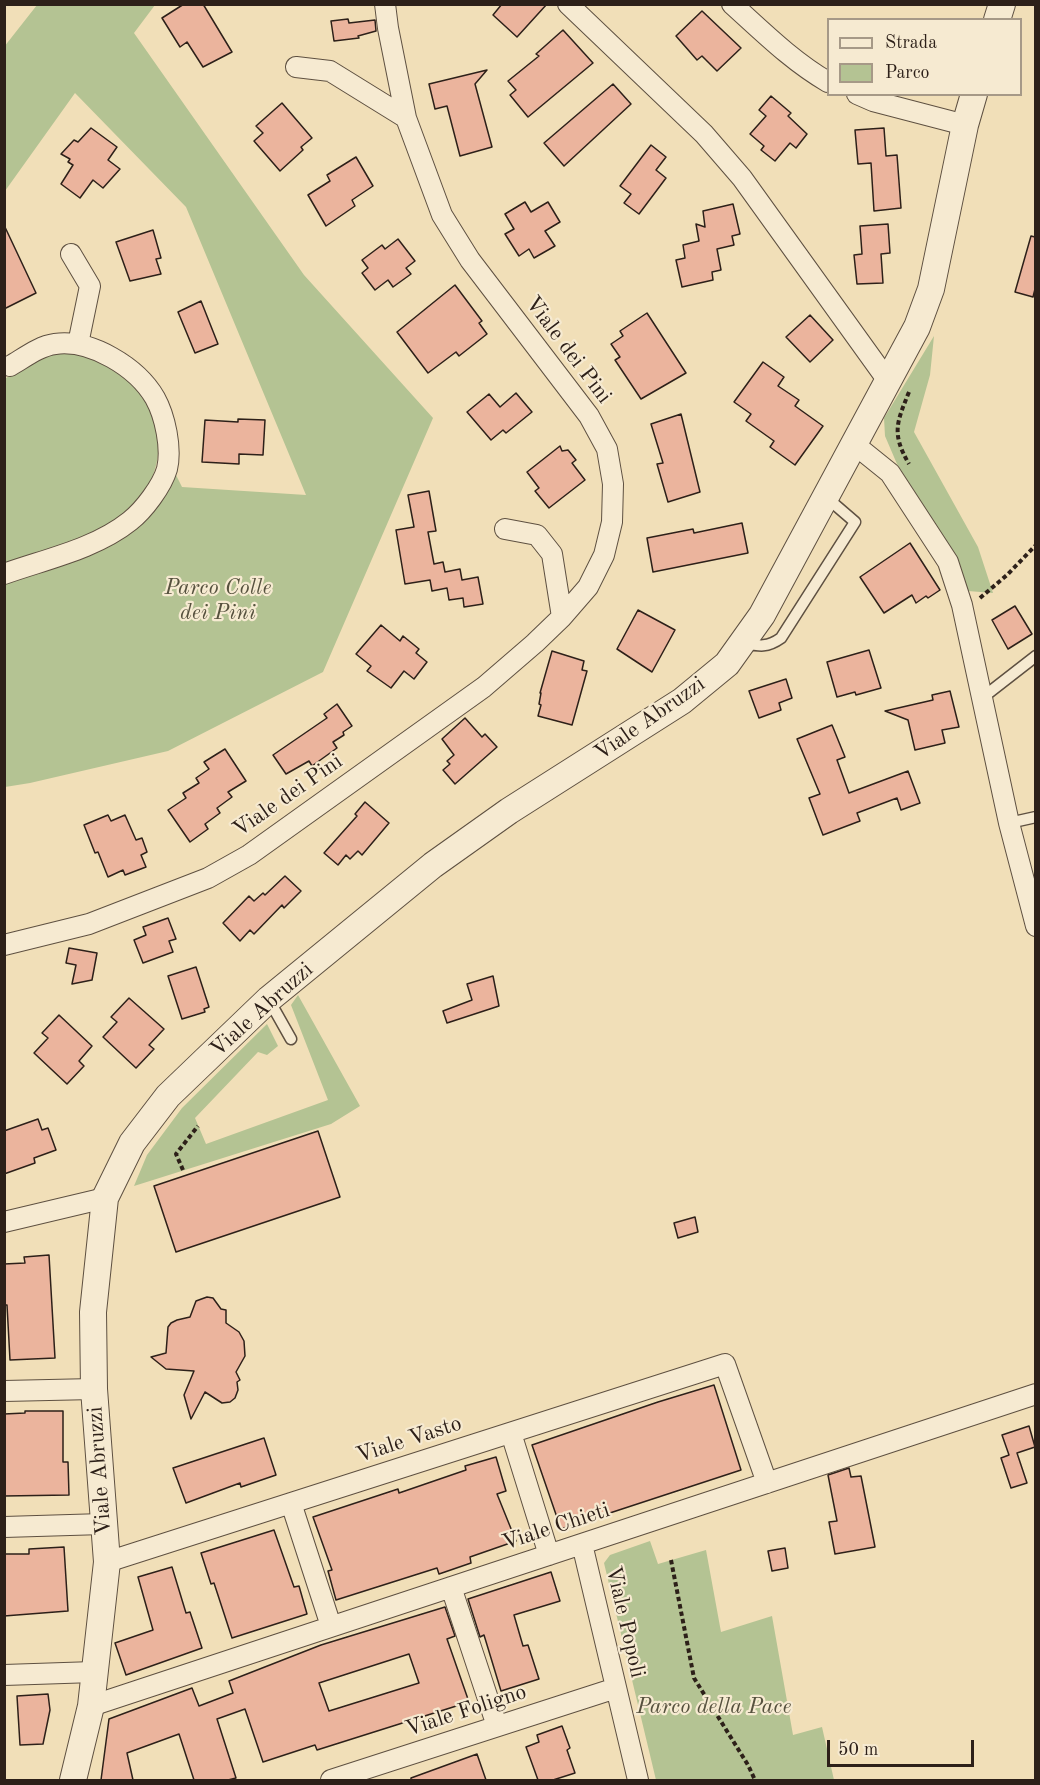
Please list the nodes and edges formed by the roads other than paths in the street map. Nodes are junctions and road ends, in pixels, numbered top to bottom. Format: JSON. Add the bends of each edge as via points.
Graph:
{"nodes":[{"id":1,"x":385,"y":4,"type":"edge"},
{"id":2,"x":568,"y":4,"type":"edge"},
{"id":3,"x":732,"y":4,"type":"edge"},
{"id":4,"x":296,"y":67,"type":"dead end"},
{"id":5,"x":827,"y":81,"type":"edge"},
{"id":6,"x":862,"y":96,"type":"edge"},
{"id":7,"x":973,"y":96,"type":"edge"},
{"id":8,"x":406,"y":118,"type":"junction"},
{"id":9,"x":965,"y":125,"type":"junction"},
{"id":10,"x":71,"y":254,"type":"dead end"},
{"id":11,"x":78,"y":344,"type":"junction"},
{"id":12,"x":10,"y":366,"type":"dead end"},
{"id":13,"x":888,"y":381,"type":"junction"},
{"id":14,"x":854,"y":444,"type":"junction"},
{"id":15,"x":826,"y":496,"type":"junction"},
{"id":16,"x":505,"y":529,"type":"dead end"},
{"id":17,"x":4,"y":574,"type":"edge"},
{"id":18,"x":562,"y":617,"type":"junction"},
{"id":19,"x":742,"y":643,"type":"junction"},
{"id":20,"x":1035,"y":656,"type":"edge"},
{"id":21,"x":982,"y":698,"type":"junction"},
{"id":22,"x":1035,"y":817,"type":"edge"},
{"id":23,"x":1009,"y":823,"type":"junction"},
{"id":24,"x":1034,"y":918,"type":"edge"},
{"id":25,"x":4,"y":945,"type":"edge"},
{"id":26,"x":269,"y":999,"type":"junction"},
{"id":27,"x":291,"y":1039,"type":"dead end"},
{"id":28,"x":105,"y":1198,"type":"junction"},
{"id":29,"x":4,"y":1222,"type":"edge"},
{"id":30,"x":94,"y":1389,"type":"junction"},
{"id":31,"x":4,"y":1391,"type":"edge"},
{"id":32,"x":1035,"y":1394,"type":"edge"},
{"id":33,"x":511,"y":1433,"type":"junction"},
{"id":34,"x":767,"y":1483,"type":"junction"},
{"id":35,"x":291,"y":1503,"type":"junction"},
{"id":36,"x":103,"y":1524,"type":"junction"},
{"id":37,"x":4,"y":1527,"type":"edge"},
{"id":38,"x":582,"y":1544,"type":"junction"},
{"id":39,"x":549,"y":1555,"type":"junction"},
{"id":40,"x":107,"y":1562,"type":"junction"},
{"id":41,"x":451,"y":1587,"type":"junction"},
{"id":42,"x":332,"y":1626,"type":"junction"},
{"id":43,"x":94,"y":1672,"type":"junction"},
{"id":44,"x":4,"y":1675,"type":"edge"},
{"id":45,"x":616,"y":1688,"type":"junction"},
{"id":46,"x":91,"y":1706,"type":"junction"},
{"id":47,"x":496,"y":1726,"type":"junction"},
{"id":48,"x":73,"y":1780,"type":"edge"},
{"id":49,"x":331,"y":1780,"type":"edge"},
{"id":50,"x":638,"y":1780,"type":"edge"}],
"edges":[{"from":1,"to":8,"type":"street","name":"Viale dei Pini"},
{"from":2,"to":13,"type":"street","via":[[727,160]]},
{"from":3,"to":5,"type":"street","via":[[782,50]]},
{"from":4,"to":8,"type":"street","via":[[330,71]]},
{"from":6,"to":9,"type":"street"},
{"from":7,"to":9,"type":"street","name":"Viale Abruzzi"},
{"from":8,"to":18,"type":"street","name":"Viale dei Pini","via":[[442,215],[470,260],[589,416],[607,449],[613,484],[612,522],[604,555],[588,587]]},
{"from":9,"to":13,"type":"street","name":"Viale Abruzzi","via":[[931,289],[917,327]]},
{"from":10,"to":11,"type":"street","via":[[90,286]]},
{"from":11,"to":12,"type":"street","via":[[54,344]]},
{"from":11,"to":17,"type":"street","via":[[104,352],[131,371],[154,398],[168,435],[166,469],[152,497],[131,520],[96,542]]},
{"from":13,"to":14,"type":"street","name":"Viale Abruzzi"},
{"from":14,"to":15,"type":"street","name":"Viale Abruzzi"},
{"from":14,"to":21,"type":"street","via":[[890,473],[948,562],[967,604]]},
{"from":15,"to":19,"type":"street","name":"Viale Abruzzi","via":[[762,615]]},
{"from":15,"to":19,"type":"lane","via":[[855,522],[781,638],[763,647]]},
{"from":16,"to":18,"type":"street","via":[[537,535],[552,554]]},
{"from":18,"to":25,"type":"street","name":"Viale dei Pini","via":[[484,687],[249,855],[208,878],[89,924]]},
{"from":19,"to":26,"type":"street","name":"Viale Abruzzi","via":[[728,664],[682,701],[509,811],[443,858]]},
{"from":20,"to":21,"type":"lane"},
{"from":21,"to":23,"type":"street"},
{"from":22,"to":23,"type":"lane"},
{"from":23,"to":24,"type":"street"},
{"from":26,"to":27,"type":"lane"},
{"from":26,"to":28,"type":"street","name":"Viale Abruzzi","via":[[168,1096],[132,1143]]},
{"from":28,"to":29,"type":"street"},
{"from":28,"to":30,"type":"street","name":"Viale Abruzzi","via":[[93,1312]]},
{"from":30,"to":31,"type":"street"},
{"from":30,"to":36,"type":"street","name":"Viale Abruzzi"},
{"from":32,"to":34,"type":"street","name":"Viale Chieti"},
{"from":33,"to":34,"type":"street","name":"Viale Vasto","via":[[725,1364]]},
{"from":33,"to":35,"type":"street","name":"Viale Vasto"},
{"from":33,"to":39,"type":"street"},
{"from":34,"to":38,"type":"street","name":"Viale Chieti"},
{"from":35,"to":40,"type":"street","name":"Viale Vasto"},
{"from":35,"to":42,"type":"street"},
{"from":36,"to":37,"type":"street"},
{"from":36,"to":40,"type":"street","name":"Viale Abruzzi"},
{"from":38,"to":39,"type":"street","name":"Viale Chieti"},
{"from":38,"to":45,"type":"street","name":"Viale Popoli"},
{"from":39,"to":41,"type":"street","name":"Viale Chieti"},
{"from":40,"to":43,"type":"street","name":"Viale Abruzzi"},
{"from":41,"to":42,"type":"street","name":"Viale Chieti"},
{"from":41,"to":47,"type":"street"},
{"from":42,"to":46,"type":"street","name":"Viale Chieti"},
{"from":43,"to":44,"type":"street"},
{"from":43,"to":46,"type":"street","name":"Viale Abruzzi"},
{"from":45,"to":47,"type":"street","name":"Viale Foligno"},
{"from":45,"to":50,"type":"street","name":"Viale Popoli"},
{"from":46,"to":48,"type":"street","name":"Viale Abruzzi"},
{"from":47,"to":49,"type":"street","name":"Viale Foligno"}]}
